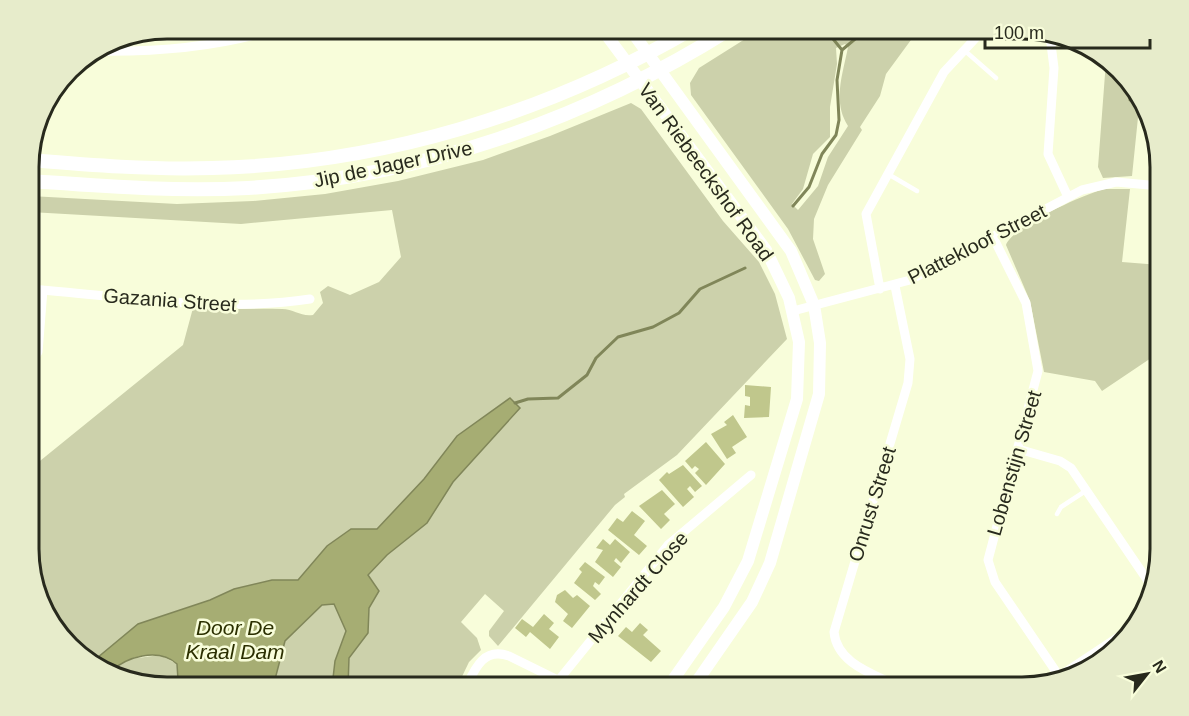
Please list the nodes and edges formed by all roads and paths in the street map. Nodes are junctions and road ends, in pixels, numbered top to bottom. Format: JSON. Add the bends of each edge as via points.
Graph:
{"nodes":[{"id":1,"x":234,"y":39,"type":"edge"},
{"id":2,"x":610,"y":39,"type":"edge"},
{"id":3,"x":638,"y":39,"type":"edge"},
{"id":4,"x":673,"y":39,"type":"edge"},
{"id":5,"x":712,"y":39,"type":"edge"},
{"id":6,"x":974,"y":39,"type":"edge"},
{"id":7,"x":1051,"y":42,"type":"edge"},
{"id":8,"x":115,"y":50,"type":"edge"},
{"id":9,"x":964,"y":50,"type":"junction"},
{"id":10,"x":648,"y":53,"type":"junction"},
{"id":11,"x":628,"y":63,"type":"junction"},
{"id":12,"x":660,"y":70,"type":"junction"},
{"id":13,"x":996,"y":78,"type":"dead end"},
{"id":14,"x":640,"y":80,"type":"junction"},
{"id":15,"x":39,"y":161,"type":"edge"},
{"id":16,"x":888,"y":174,"type":"junction"},
{"id":17,"x":39,"y":181,"type":"edge"},
{"id":18,"x":1150,"y":185,"type":"edge"},
{"id":19,"x":917,"y":191,"type":"dead end"},
{"id":20,"x":1068,"y":197,"type":"junction"},
{"id":21,"x":993,"y":237,"type":"junction"},
{"id":22,"x":895,"y":286,"type":"junction"},
{"id":23,"x":39,"y":290,"type":"edge"},
{"id":24,"x":43,"y":290,"type":"junction"},
{"id":25,"x":880,"y":290,"type":"junction"},
{"id":26,"x":310,"y":299,"type":"dead end"},
{"id":27,"x":814,"y":305,"type":"junction"},
{"id":28,"x":793,"y":311,"type":"junction"},
{"id":29,"x":39,"y":340,"type":"edge"},
{"id":30,"x":1018,"y":449,"type":"junction"},
{"id":31,"x":751,"y":475,"type":"dead end"},
{"id":32,"x":1087,"y":490,"type":"junction"},
{"id":33,"x":1058,"y":514,"type":"dead end"},
{"id":34,"x":1147,"y":579,"type":"edge"},
{"id":35,"x":1110,"y":642,"type":"edge"},
{"id":36,"x":1077,"y":664,"type":"edge"},
{"id":37,"x":1053,"y":673,"type":"edge"},
{"id":38,"x":471,"y":677,"type":"edge"},
{"id":39,"x":550,"y":677,"type":"edge"},
{"id":40,"x":561,"y":677,"type":"edge"},
{"id":41,"x":675,"y":677,"type":"edge"},
{"id":42,"x":700,"y":677,"type":"edge"},
{"id":43,"x":880,"y":677,"type":"edge"}],
"edges":[{"from":1,"to":8,"type":"street"},
{"from":2,"to":11,"type":"street","name":"Van Riebeeckshof Road"},
{"from":3,"to":10,"type":"street","name":"Van Riebeeckshof Road"},
{"from":4,"to":10,"type":"main road","name":"Jip de Jager Drive"},
{"from":5,"to":12,"type":"main road","name":"Jip de Jager Drive"},
{"from":6,"to":9,"type":"street"},
{"from":7,"to":20,"type":"street","via":[[1054,68],[1048,154]]},
{"from":9,"to":13,"type":"lane"},
{"from":9,"to":16,"type":"street","via":[[944,72]]},
{"from":10,"to":11,"type":"main road","name":"Jip de Jager Drive"},
{"from":10,"to":12,"type":"street","name":"Van Riebeeckshof Road"},
{"from":11,"to":14,"type":"street","name":"Van Riebeeckshof Road"},
{"from":11,"to":15,"type":"main road","name":"Jip de Jager Drive","via":[[565,93],[481,123],[343,156],[211,168]]},
{"from":12,"to":14,"type":"main road","name":"Jip de Jager Drive"},
{"from":12,"to":27,"type":"street","name":"Van Riebeeckshof Road","via":[[783,239],[802,272]]},
{"from":14,"to":17,"type":"main road","name":"Jip de Jager Drive","via":[[512,135],[426,160],[354,175],[287,185],[197,189]]},
{"from":14,"to":28,"type":"street","name":"Van Riebeeckshof Road","via":[[759,239],[779,274]]},
{"from":16,"to":19,"type":"lane"},
{"from":16,"to":25,"type":"street","via":[[865,218]]},
{"from":18,"to":20,"type":"street","name":"Plattekloof Street","via":[[1116,182]]},
{"from":20,"to":21,"type":"street","name":"Plattekloof Street"},
{"from":21,"to":22,"type":"street","name":"Plattekloof Street"},
{"from":21,"to":30,"type":"street","name":"Lobenstijn Street","via":[[1026,303],[1038,360],[1037,383]]},
{"from":22,"to":25,"type":"street","name":"Plattekloof Street"},
{"from":22,"to":43,"type":"street","name":"Onrust Street","via":[[910,359],[908,383],[834,632],[838,650],[847,660]]},
{"from":23,"to":24,"type":"street","name":"Gazania Street"},
{"from":24,"to":26,"type":"street","name":"Gazania Street","via":[[230,306]]},
{"from":24,"to":29,"type":"street"},
{"from":25,"to":27,"type":"street","name":"Plattekloof Street"},
{"from":27,"to":28,"type":"street","name":"Plattekloof Street"},
{"from":27,"to":42,"type":"street","name":"Van Riebeeckshof Road","via":[[820,356],[819,394],[778,539],[752,602]]},
{"from":28,"to":41,"type":"street","name":"Van Riebeeckshof Road","via":[[799,342],[797,399],[756,540],[724,608]]},
{"from":30,"to":32,"type":"street","via":[[1065,463]]},
{"from":30,"to":37,"type":"street","name":"Lobenstijn Street","via":[[987,560],[995,582]]},
{"from":31,"to":40,"type":"street","name":"Mynhardt Close","via":[[668,545]]},
{"from":32,"to":33,"type":"lane","via":[[1061,507]]},
{"from":32,"to":34,"type":"street"},
{"from":35,"to":36,"type":"street"},
{"from":38,"to":39,"type":"street","via":[[478,663],[498,653]]}]}
